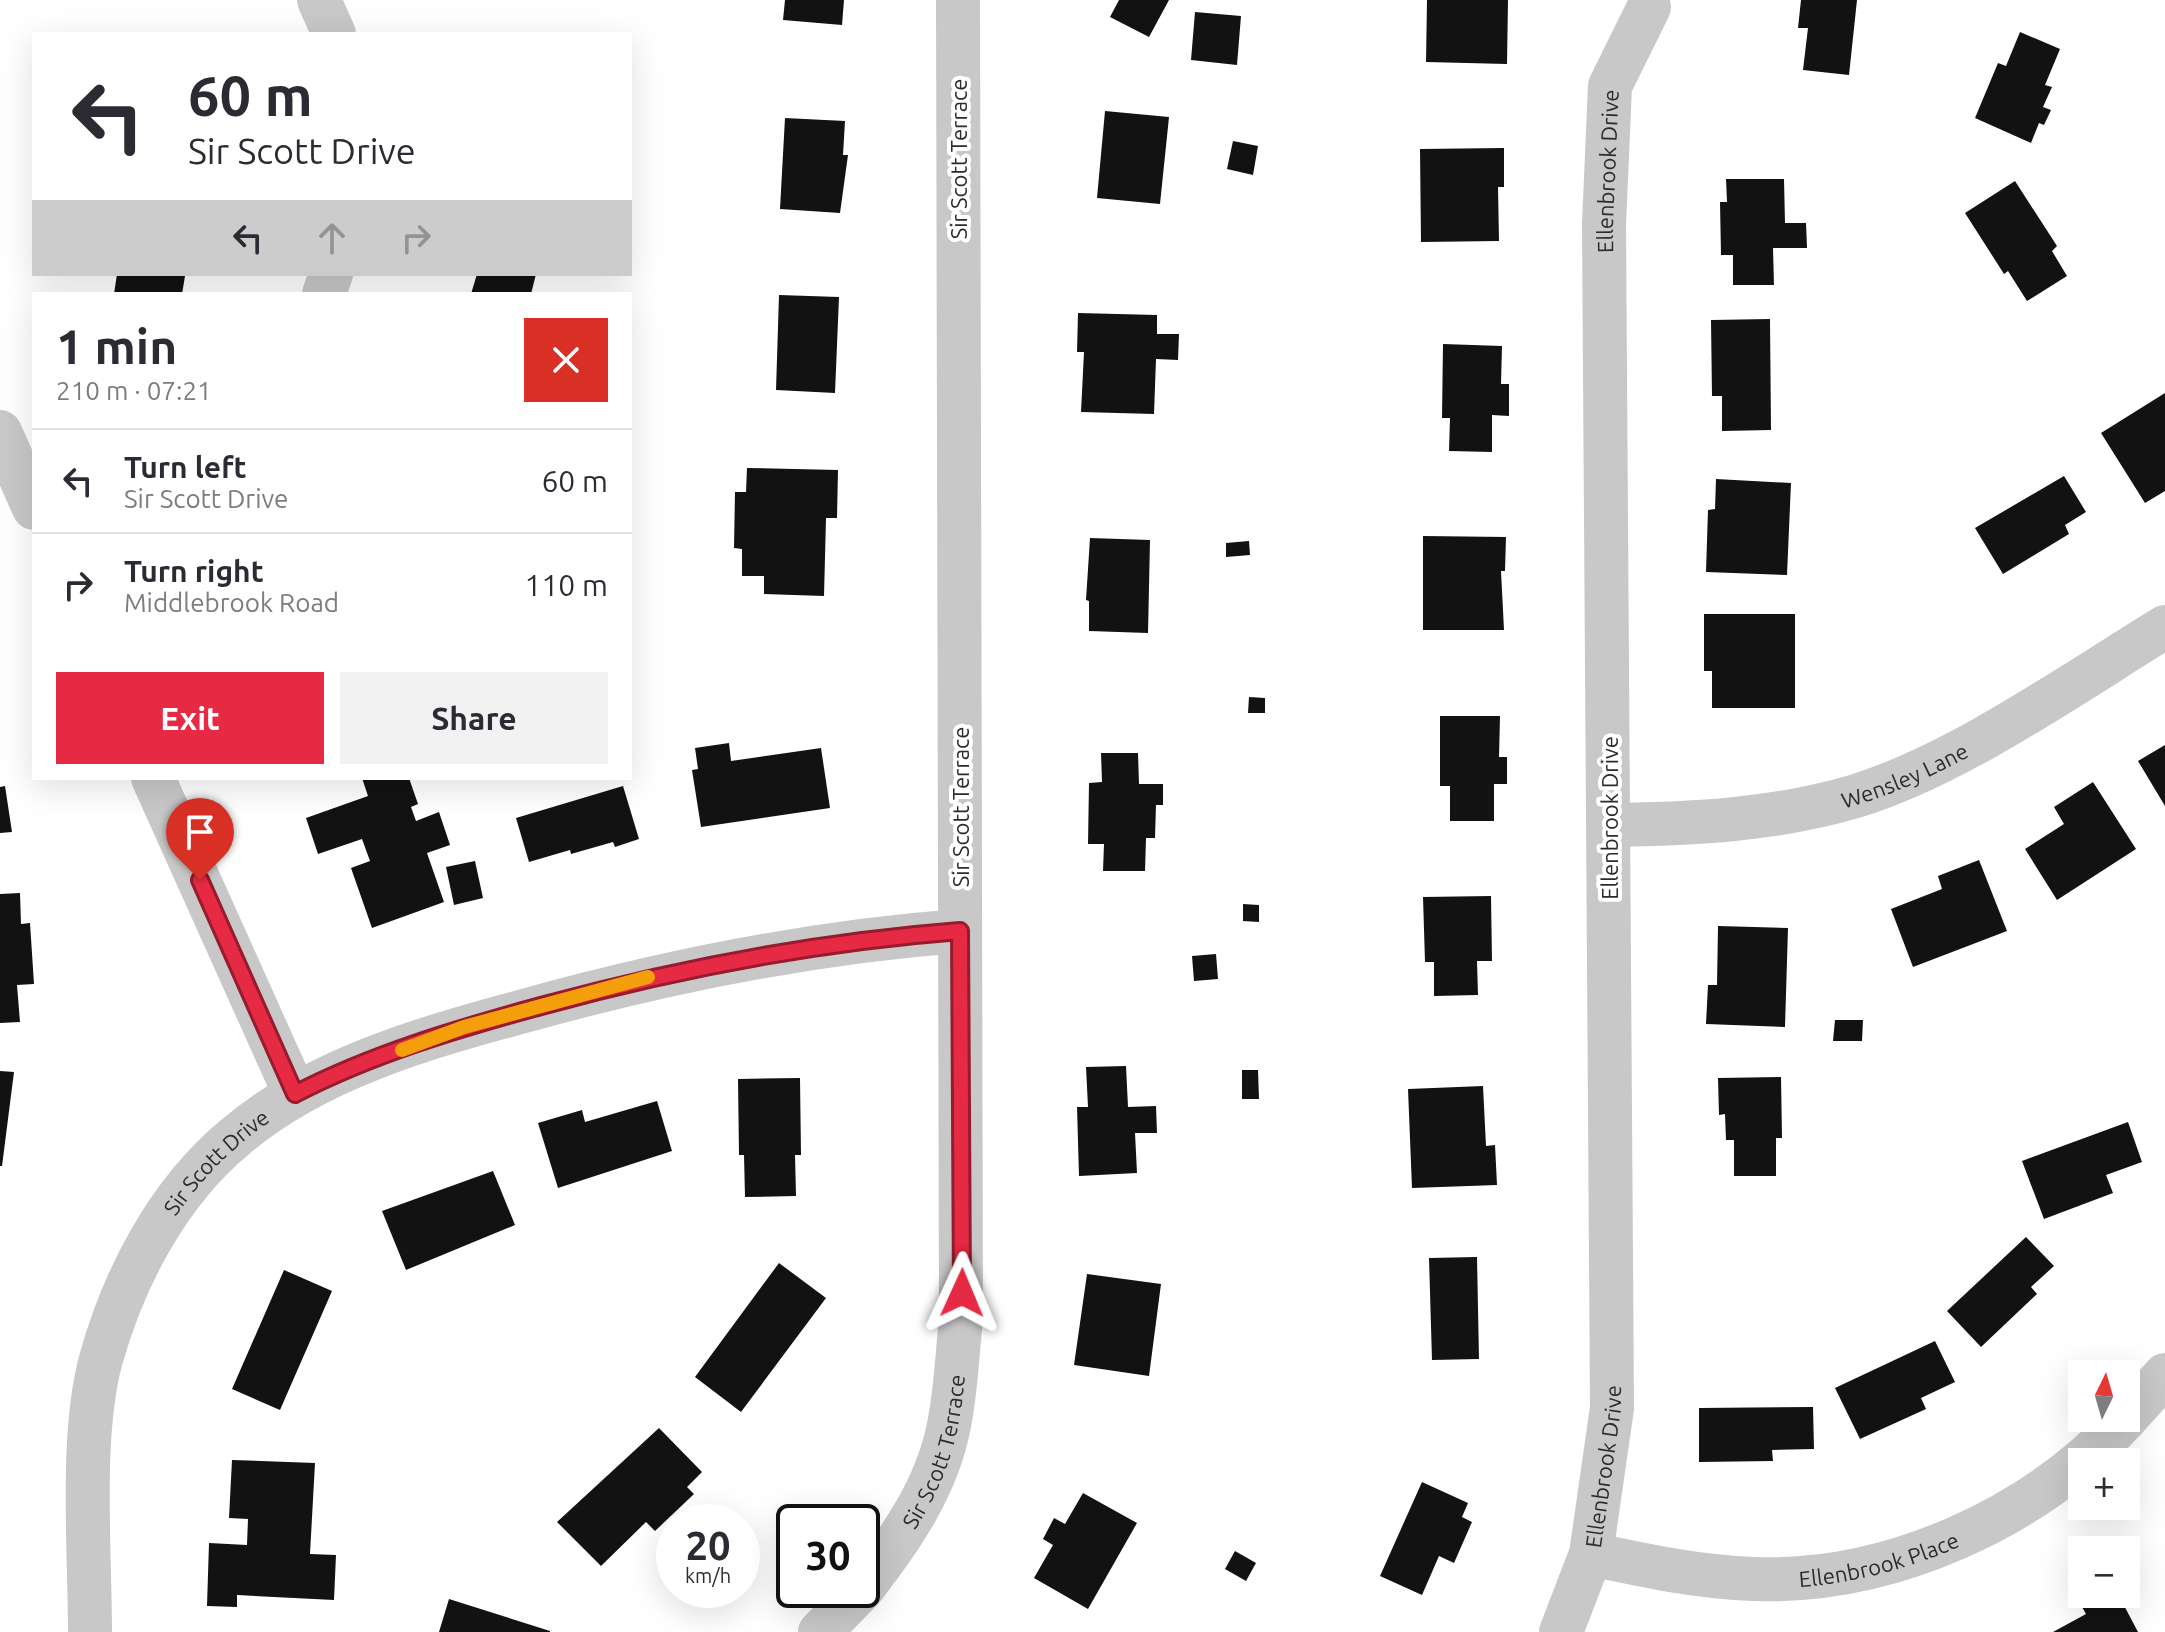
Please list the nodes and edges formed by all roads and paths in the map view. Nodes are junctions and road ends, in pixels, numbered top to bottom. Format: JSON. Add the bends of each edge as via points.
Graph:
{"nodes":[{"id":1,"x":319,"y":0,"type":"edge"},
{"id":2,"x":958,"y":0,"type":"edge"},
{"id":3,"x":1649,"y":7,"type":"dead end"},
{"id":4,"x":333,"y":32,"type":"edge"},
{"id":5,"x":0,"y":432,"type":"edge"},
{"id":6,"x":32,"y":504,"type":"edge"},
{"id":7,"x":2165,"y":627,"type":"edge"},
{"id":8,"x":154,"y":780,"type":"edge"},
{"id":9,"x":1609,"y":825,"type":"junction"},
{"id":10,"x":960,"y":931,"type":"junction"},
{"id":11,"x":295,"y":1094,"type":"junction"},
{"id":12,"x":2165,"y":1375,"type":"edge"},
{"id":13,"x":2140,"y":1403,"type":"edge"},
{"id":14,"x":2110,"y":1432,"type":"edge"},
{"id":15,"x":1591,"y":1554,"type":"junction"},
{"id":16,"x":880,"y":1564,"type":"edge"},
{"id":17,"x":843,"y":1608,"type":"edge"},
{"id":18,"x":90,"y":1632,"type":"edge"},
{"id":19,"x":820,"y":1632,"type":"edge"},
{"id":20,"x":1561,"y":1632,"type":"edge"}],
"edges":[{"from":1,"to":4,"type":"street"},
{"from":2,"to":10,"type":"street","name":"Sir Scott Terrace"},
{"from":3,"to":9,"type":"street","name":"Ellenbrook Drive","via":[[1610,86],[1604,224]]},
{"from":5,"to":6,"type":"street"},
{"from":7,"to":9,"type":"street","name":"Wensley Lane","via":[[1933,766],[1857,795],[1773,816]]},
{"from":8,"to":11,"type":"street"},
{"from":9,"to":15,"type":"street","name":"Ellenbrook Drive","via":[[1612,1408]]},
{"from":10,"to":11,"type":"street","name":"Sir Scott Drive","via":[[766,953],[637,980],[464,1027]]},
{"from":10,"to":16,"type":"street","name":"Sir Scott Terrace","via":[[961,1320],[949,1426],[932,1481]]},
{"from":11,"to":18,"type":"street","name":"Sir Scott Drive","via":[[233,1138],[198,1173],[161,1222],[121,1300],[100,1361],[91,1425]]},
{"from":12,"to":13,"type":"street","name":"Ellenbrook Place"},
{"from":14,"to":15,"type":"street","name":"Ellenbrook Place","via":[[2047,1487],[1983,1526],[1909,1555],[1831,1574],[1757,1579],[1674,1572]]},
{"from":15,"to":20,"type":"street","name":"Ellenbrook Drive"},
{"from":17,"to":19,"type":"street","name":"Sir Scott Terrace"}]}
